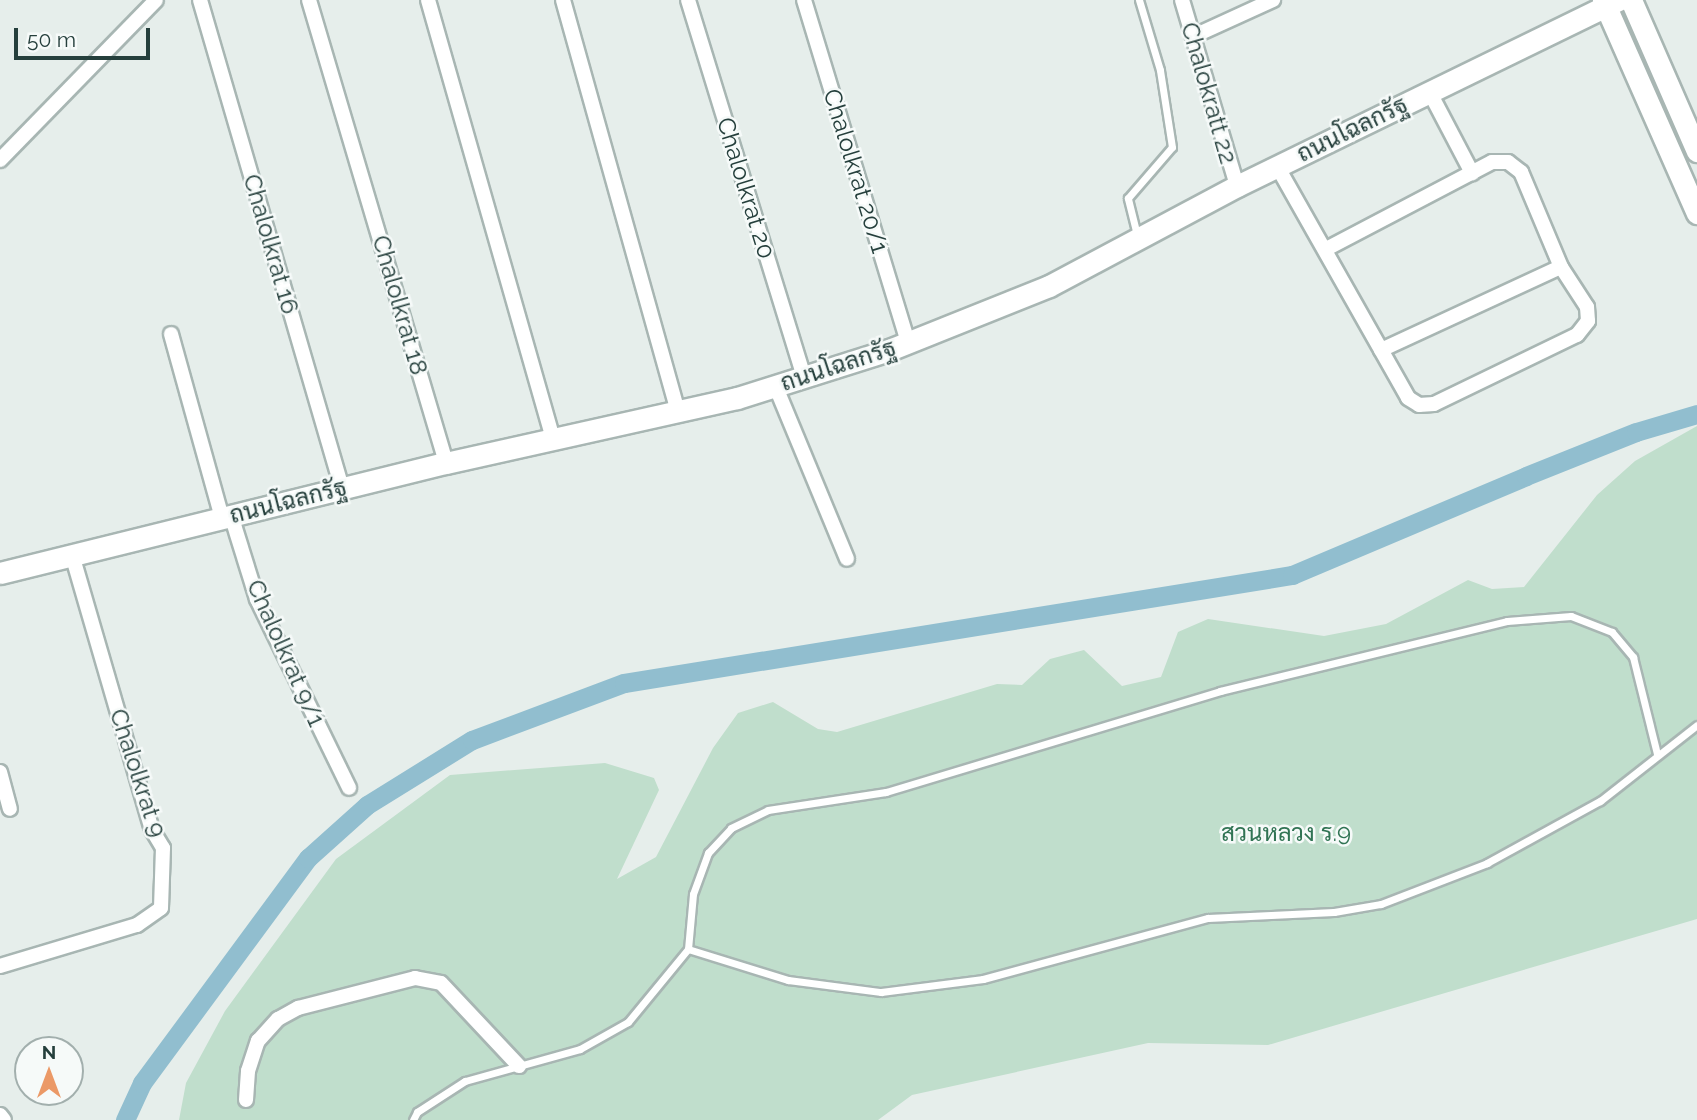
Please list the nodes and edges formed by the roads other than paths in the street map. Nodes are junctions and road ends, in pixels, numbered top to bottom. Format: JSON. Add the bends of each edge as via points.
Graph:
{"nodes":[{"id":1,"x":156,"y":0,"type":"edge"},
{"id":2,"x":200,"y":0,"type":"edge"},
{"id":3,"x":309,"y":0,"type":"edge"},
{"id":4,"x":428,"y":0,"type":"edge"},
{"id":5,"x":563,"y":0,"type":"edge"},
{"id":6,"x":688,"y":0,"type":"edge"},
{"id":7,"x":804,"y":0,"type":"edge"},
{"id":8,"x":1139,"y":0,"type":"edge"},
{"id":9,"x":1182,"y":0,"type":"edge"},
{"id":10,"x":1273,"y":0,"type":"edge"},
{"id":11,"x":1632,"y":0,"type":"edge"},
{"id":12,"x":1609,"y":2,"type":"edge"},
{"id":13,"x":1194,"y":36,"type":"junction"},
{"id":14,"x":1429,"y":91,"type":"junction"},
{"id":15,"x":1697,"y":151,"type":"edge"},
{"id":16,"x":0,"y":160,"type":"edge"},
{"id":17,"x":1277,"y":166,"type":"junction"},
{"id":18,"x":1472,"y":173,"type":"junction"},
{"id":19,"x":1237,"y":186,"type":"junction"},
{"id":20,"x":1697,"y":213,"type":"edge"},
{"id":21,"x":1138,"y":239,"type":"junction"},
{"id":22,"x":1326,"y":250,"type":"junction"},
{"id":23,"x":1561,"y":267,"type":"junction"},
{"id":24,"x":171,"y":334,"type":"dead end"},
{"id":25,"x":908,"y":343,"type":"junction"},
{"id":26,"x":1381,"y":350,"type":"junction"},
{"id":27,"x":804,"y":377,"type":"junction"},
{"id":28,"x":775,"y":385,"type":"junction"},
{"id":29,"x":678,"y":412,"type":"junction"},
{"id":30,"x":554,"y":441,"type":"junction"},
{"id":31,"x":446,"y":463,"type":"junction"},
{"id":32,"x":342,"y":488,"type":"junction"},
{"id":33,"x":227,"y":516,"type":"junction"},
{"id":34,"x":72,"y":555,"type":"junction"},
{"id":35,"x":847,"y":559,"type":"dead end"},
{"id":36,"x":0,"y":573,"type":"edge"},
{"id":37,"x":1697,"y":725,"type":"edge"},
{"id":38,"x":1657,"y":754,"type":"junction"},
{"id":39,"x":0,"y":772,"type":"edge"},
{"id":40,"x":349,"y":788,"type":"dead end"},
{"id":41,"x":10,"y":809,"type":"dead end"},
{"id":42,"x":688,"y":949,"type":"junction"},
{"id":43,"x":0,"y":966,"type":"edge"},
{"id":44,"x":519,"y":1066,"type":"junction"},
{"id":45,"x":246,"y":1100,"type":"dead end"},
{"id":46,"x":0,"y":1115,"type":"edge"},
{"id":47,"x":4,"y":1120,"type":"edge"},
{"id":48,"x":412,"y":1120,"type":"edge"}],
"edges":[{"from":1,"to":16,"type":"street"},
{"from":2,"to":32,"type":"street","name":"Chalolkrat 16"},
{"from":3,"to":31,"type":"street","name":"Chalolkrat 18"},
{"from":4,"to":30,"type":"street"},
{"from":5,"to":29,"type":"street"},
{"from":6,"to":27,"type":"street","name":"Chalolkrat 20"},
{"from":7,"to":25,"type":"street","name":"Chalolkrat 20/1"},
{"from":8,"to":21,"type":"lane","via":[[1160,70],[1172,147],[1128,198]]},
{"from":9,"to":13,"type":"street","name":"Chalokratt 22"},
{"from":10,"to":13,"type":"street"},
{"from":11,"to":15,"type":"street"},
{"from":12,"to":14,"type":"street","name":"ถนนโฉลกรัฐ"},
{"from":12,"to":20,"type":"street"},
{"from":13,"to":19,"type":"street","name":"Chalokratt 22"},
{"from":14,"to":17,"type":"street","name":"ถนนโฉลกรัฐ"},
{"from":14,"to":18,"type":"street"},
{"from":17,"to":19,"type":"street","name":"ถนนโฉลกรัฐ"},
{"from":17,"to":22,"type":"street"},
{"from":18,"to":22,"type":"street"},
{"from":18,"to":23,"type":"street","via":[[1493,162],[1508,162],[1521,172]]},
{"from":19,"to":21,"type":"street","name":"ถนนโฉลกรัฐ"},
{"from":21,"to":25,"type":"street","name":"ถนนโฉลกรัฐ","via":[[1049,286]]},
{"from":22,"to":26,"type":"street"},
{"from":23,"to":26,"type":"street"},
{"from":23,"to":26,"type":"street","via":[[1587,307],[1584,328],[1434,404],[1419,405],[1408,398]]},
{"from":24,"to":33,"type":"street","name":"Chalolkrat 9/1"},
{"from":25,"to":27,"type":"street","name":"ถนนโฉลกรัฐ"},
{"from":27,"to":28,"type":"street","name":"ถนนโฉลกรัฐ"},
{"from":28,"to":29,"type":"street","name":"ถนนโฉลกรัฐ"},
{"from":28,"to":35,"type":"street"},
{"from":29,"to":30,"type":"street","name":"ถนนโฉลกรัฐ"},
{"from":30,"to":31,"type":"street","name":"ถนนโฉลกรัฐ"},
{"from":31,"to":32,"type":"street","name":"ถนนโฉลกรัฐ"},
{"from":32,"to":33,"type":"street","name":"ถนนโฉลกรัฐ"},
{"from":33,"to":34,"type":"street","name":"ถนนโฉลกรัฐ"},
{"from":33,"to":40,"type":"street","name":"Chalolkrat 9/1","via":[[257,599]]},
{"from":34,"to":36,"type":"street","name":"ถนนโฉลกรัฐ"},
{"from":34,"to":43,"type":"street","name":"Chalolkrat 9","via":[[152,830],[163,848],[161,908],[137,925]]},
{"from":37,"to":38,"type":"lane"},
{"from":38,"to":42,"type":"lane","via":[[1600,801],[1487,863],[1381,904],[1334,912],[1208,918],[983,979],[881,992],[788,979]]},
{"from":38,"to":42,"type":"lane","via":[[1633,657],[1612,632],[1571,616],[1507,621],[1133,714],[968,770],[886,792],[768,810],[731,828],[708,853],[693,894]]},
{"from":39,"to":41,"type":"street"},
{"from":42,"to":44,"type":"lane","via":[[628,1022],[580,1049]]},
{"from":44,"to":45,"type":"street","via":[[441,983],[415,978],[298,1008],[278,1020],[258,1041],[248,1071]]},
{"from":44,"to":48,"type":"lane","via":[[465,1081]]},
{"from":46,"to":47,"type":"street"}]}
